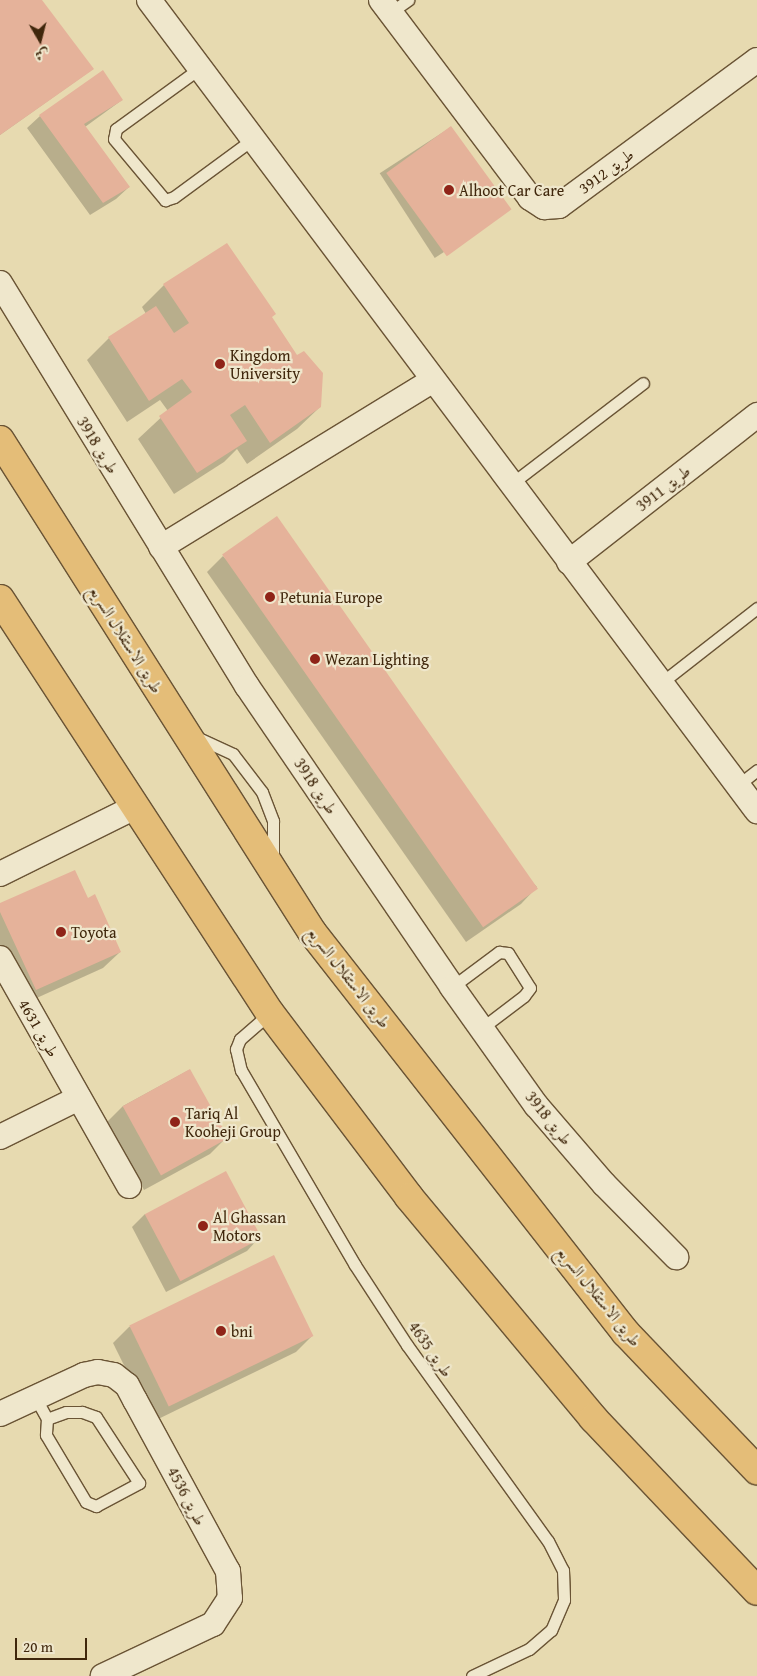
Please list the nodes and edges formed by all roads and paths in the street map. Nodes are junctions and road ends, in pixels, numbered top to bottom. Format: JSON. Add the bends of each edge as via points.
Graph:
{"nodes":[{"id":1,"x":149,"y":0,"type":"edge"},
{"id":2,"x":393,"y":4,"type":"edge"},
{"id":3,"x":757,"y":60,"type":"edge"},
{"id":4,"x":200,"y":68,"type":"junction"},
{"id":5,"x":252,"y":138,"type":"junction"},
{"id":6,"x":0,"y":283,"type":"edge"},
{"id":7,"x":432,"y":381,"type":"junction"},
{"id":8,"x":643,"y":383,"type":"dead end"},
{"id":9,"x":757,"y":415,"type":"edge"},
{"id":10,"x":0,"y":440,"type":"edge"},
{"id":11,"x":511,"y":484,"type":"junction"},
{"id":12,"x":161,"y":547,"type":"junction"},
{"id":13,"x":569,"y":562,"type":"junction"},
{"id":14,"x":0,"y":599,"type":"edge"},
{"id":15,"x":757,"y":608,"type":"edge"},
{"id":16,"x":661,"y":683,"type":"junction"},
{"id":17,"x":757,"y":770,"type":"edge"},
{"id":18,"x":738,"y":785,"type":"junction"},
{"id":19,"x":133,"y":808,"type":"junction"},
{"id":20,"x":757,"y":811,"type":"edge"},
{"id":21,"x":0,"y":874,"type":"edge"},
{"id":22,"x":0,"y":958,"type":"edge"},
{"id":23,"x":452,"y":987,"type":"junction"},
{"id":24,"x":270,"y":1014,"type":"junction"},
{"id":25,"x":483,"y":1027,"type":"junction"},
{"id":26,"x":79,"y":1098,"type":"junction"},
{"id":27,"x":0,"y":1137,"type":"edge"},
{"id":28,"x":129,"y":1186,"type":"dead end"},
{"id":29,"x":676,"y":1257,"type":"dead end"},
{"id":30,"x":35,"y":1398,"type":"junction"},
{"id":31,"x":0,"y":1414,"type":"edge"},
{"id":32,"x":47,"y":1419,"type":"junction"},
{"id":33,"x":757,"y":1470,"type":"edge"},
{"id":34,"x":754,"y":1585,"type":"edge"},
{"id":35,"x":103,"y":1676,"type":"edge"},
{"id":36,"x":472,"y":1676,"type":"edge"}],
"edges":[{"from":1,"to":4,"type":"street"},
{"from":2,"to":3,"type":"street","name":"طريق 3912","via":[[530,198],[544,207],[559,206]]},
{"from":4,"to":5,"type":"street"},
{"from":4,"to":5,"type":"lane","via":[[116,129],[114,139],[165,200],[170,200]]},
{"from":5,"to":7,"type":"street"},
{"from":6,"to":12,"type":"street","name":"طريق 3918"},
{"from":7,"to":11,"type":"street"},
{"from":7,"to":12,"type":"street"},
{"from":8,"to":11,"type":"lane"},
{"from":9,"to":13,"type":"street","name":"طريق 3911"},
{"from":10,"to":33,"type":"main road","name":"طريق الاستقلال السريع","via":[[312,932],[626,1333]]},
{"from":11,"to":13,"type":"street"},
{"from":12,"to":23,"type":"street","name":"طريق 3918","via":[[247,686]]},
{"from":13,"to":16,"type":"street"},
{"from":14,"to":19,"type":"main road"},
{"from":15,"to":16,"type":"lane"},
{"from":16,"to":18,"type":"street"},
{"from":17,"to":18,"type":"lane"},
{"from":18,"to":20,"type":"street"},
{"from":19,"to":21,"type":"street"},
{"from":19,"to":24,"type":"main road"},
{"from":22,"to":26,"type":"street","name":"طريق 4631"},
{"from":23,"to":25,"type":"street","name":"طريق 3918"},
{"from":23,"to":25,"type":"lane","via":[[499,952],[508,953],[530,988]]},
{"from":24,"to":34,"type":"main road","via":[[409,1197],[593,1418]]},
{"from":24,"to":36,"type":"lane","name":"طريق 4635","via":[[240,1039],[236,1049],[241,1070],[355,1265],[407,1345],[548,1541],[563,1570],[564,1600],[551,1630],[529,1649]]},
{"from":25,"to":29,"type":"street","name":"طريق 3918","via":[[536,1105],[604,1184]]},
{"from":26,"to":27,"type":"street"},
{"from":26,"to":28,"type":"street","name":"طريق 4631"},
{"from":30,"to":31,"type":"street","name":"طريق 4536"},
{"from":30,"to":32,"type":"lane"},
{"from":30,"to":35,"type":"street","name":"طريق 4536","via":[[84,1375],[98,1372],[114,1375],[127,1385],[228,1572],[230,1598],[213,1624]]},
{"from":32,"to":32,"type":"lane","via":[[66,1412],[82,1412],[96,1417],[139,1483],[96,1506],[86,1502],[46,1435]]}]}
